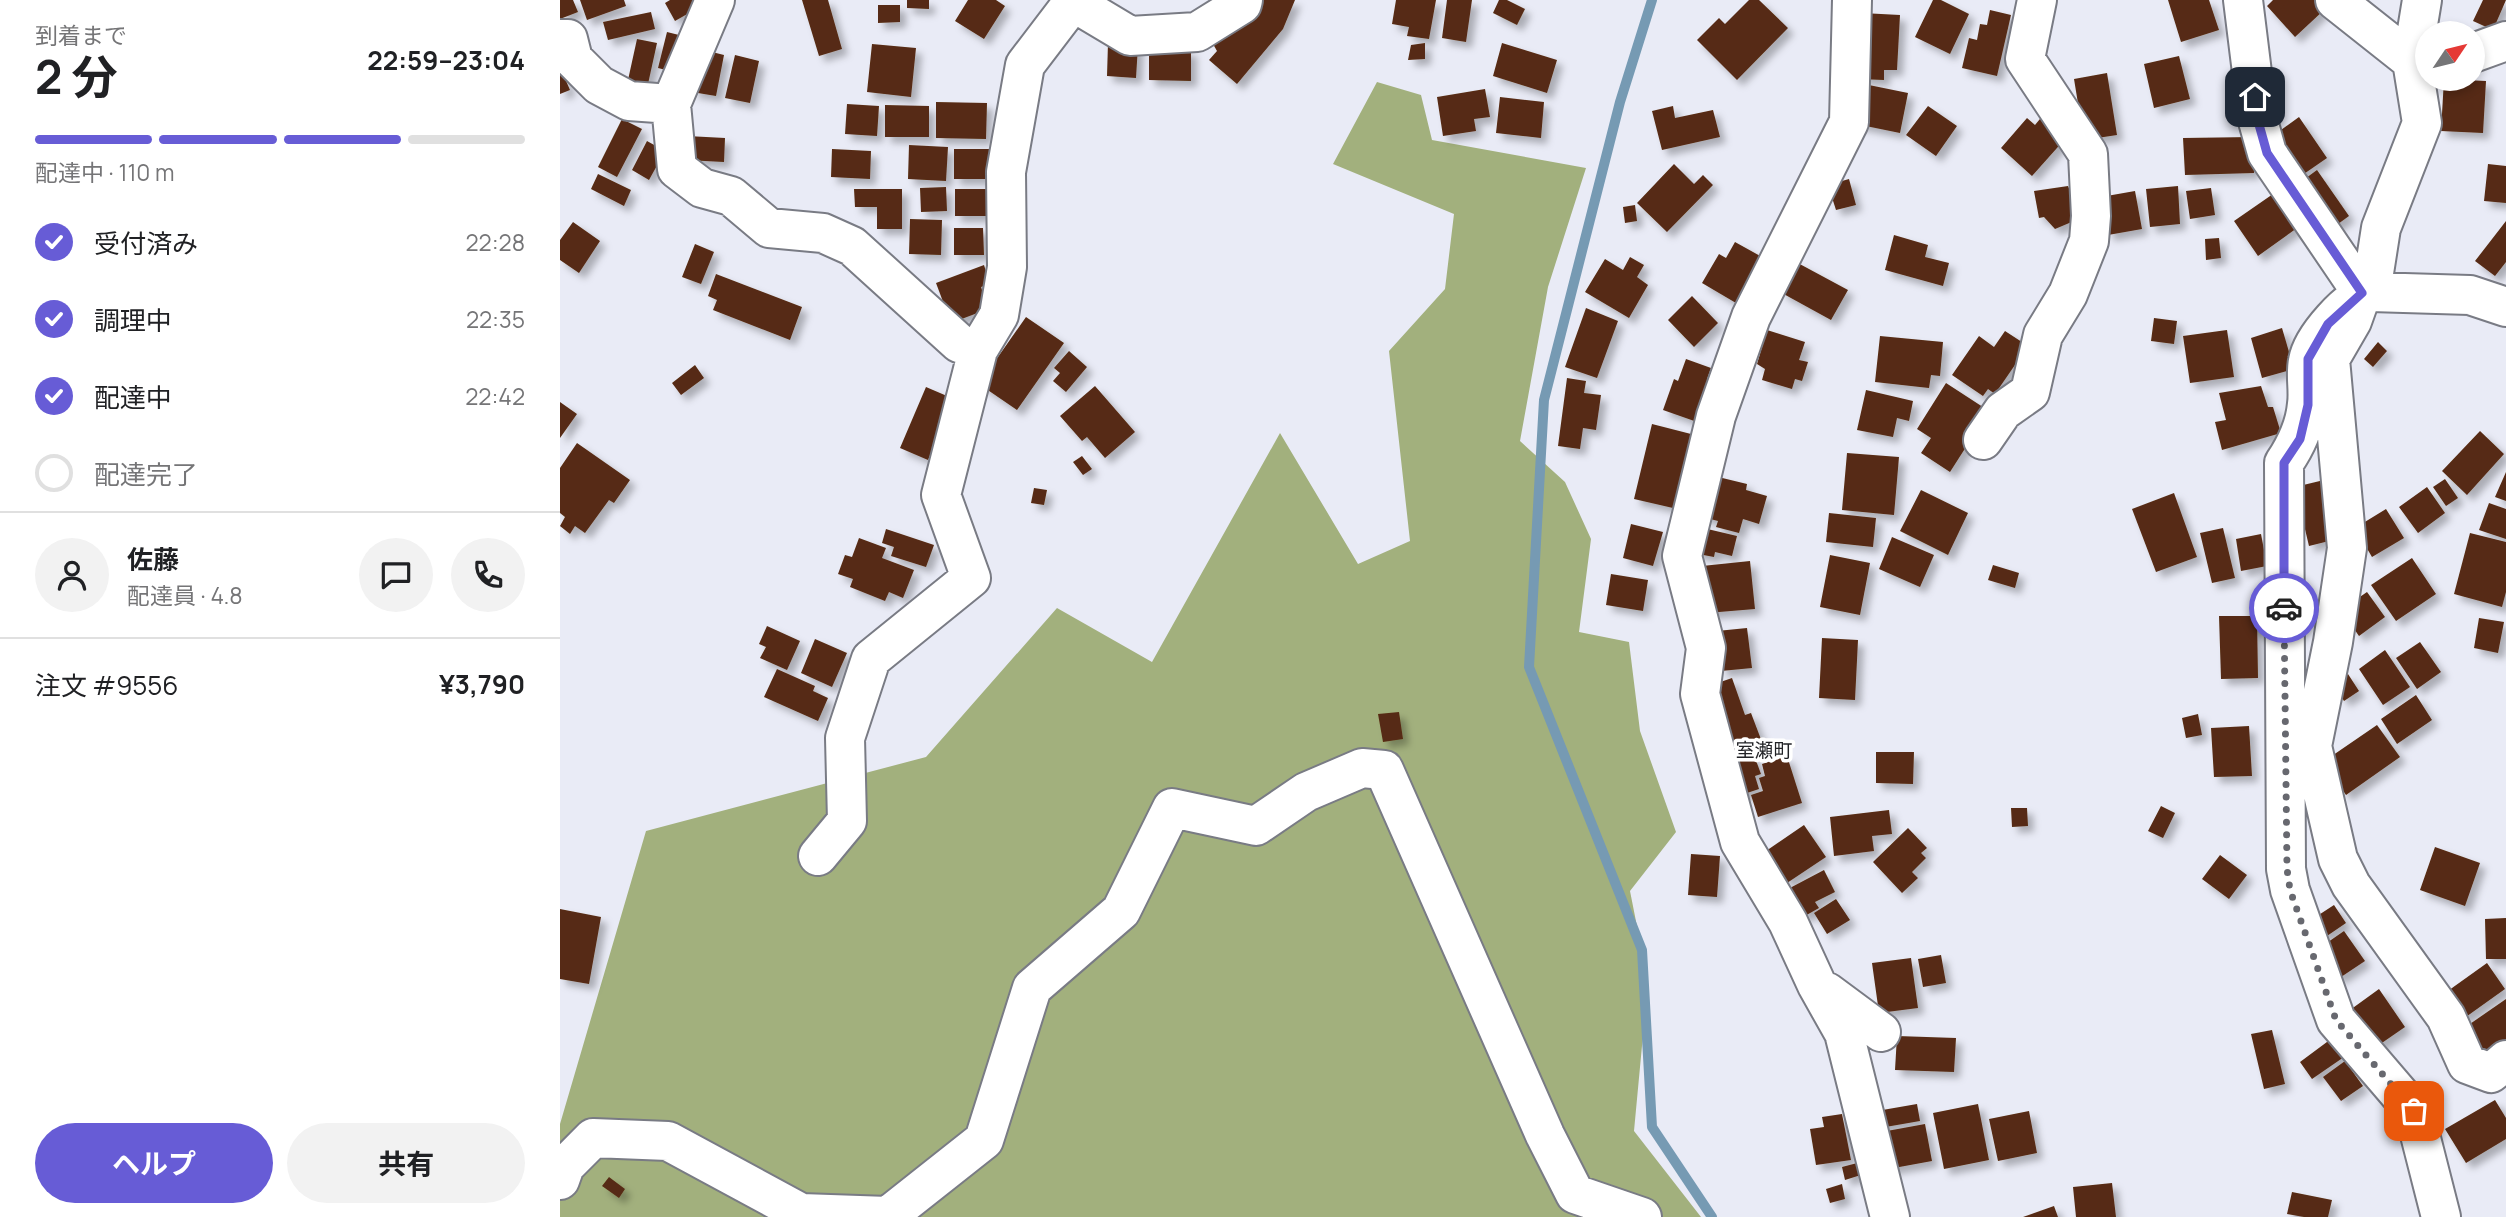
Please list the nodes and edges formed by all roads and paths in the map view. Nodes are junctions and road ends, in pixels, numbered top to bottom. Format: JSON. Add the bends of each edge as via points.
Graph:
{"nodes":[{"id":1,"x":715,"y":0,"type":"edge"},
{"id":2,"x":1243,"y":0,"type":"edge"},
{"id":3,"x":1852,"y":0,"type":"edge"},
{"id":4,"x":2037,"y":0,"type":"edge"},
{"id":5,"x":2243,"y":0,"type":"edge"},
{"id":6,"x":2335,"y":0,"type":"edge"},
{"id":7,"x":2422,"y":0,"type":"edge"},
{"id":8,"x":2421,"y":21,"type":"edge"},
{"id":9,"x":560,"y":39,"type":"edge"},
{"id":10,"x":2506,"y":41,"type":"edge"},
{"id":11,"x":2485,"y":49,"type":"edge"},
{"id":12,"x":2415,"y":56,"type":"edge"},
{"id":13,"x":2421,"y":91,"type":"edge"},
{"id":14,"x":671,"y":104,"type":"junction"},
{"id":15,"x":2366,"y":292,"type":"junction"},
{"id":16,"x":2506,"y":307,"type":"edge"},
{"id":17,"x":978,"y":350,"type":"junction"},
{"id":18,"x":1983,"y":440,"type":"dead end"},
{"id":19,"x":818,"y":856,"type":"dead end"},
{"id":20,"x":1817,"y":985,"type":"junction"},
{"id":21,"x":1881,"y":1032,"type":"dead end"},
{"id":22,"x":2506,"y":1060,"type":"edge"},
{"id":23,"x":560,"y":1180,"type":"edge"},
{"id":24,"x":1642,"y":1217,"type":"edge"},
{"id":25,"x":1890,"y":1217,"type":"edge"},
{"id":26,"x":2441,"y":1217,"type":"edge"}],
"edges":[{"from":1,"to":14,"type":"street"},
{"from":2,"to":17,"type":"street","via":[[1197,32],[1130,36],[1073,2],[1025,65],[1006,172],[1007,267],[999,315]]},
{"from":3,"to":20,"type":"street","via":[[1849,122],[1751,317],[1716,416],[1682,556],[1706,648],[1700,694],[1740,842],[1788,922]]},
{"from":4,"to":18,"type":"street","via":[[2025,59],[2088,154],[2089,240],[2067,294],[2043,334],[2029,392],[2003,411]]},
{"from":5,"to":15,"type":"street","via":[[2258,121],[2267,153]]},
{"from":6,"to":12,"type":"street"},
{"from":7,"to":8,"type":"street"},
{"from":9,"to":14,"type":"street","via":[[568,39],[573,59],[599,85],[629,101]]},
{"from":10,"to":11,"type":"street"},
{"from":13,"to":15,"type":"street","via":[[2422,123],[2381,228]]},
{"from":14,"to":17,"type":"street","via":[[677,169],[702,188],[731,196],[769,228],[824,233],[852,246],[959,343]]},
{"from":15,"to":16,"type":"street","via":[[2470,295]]},
{"from":15,"to":22,"type":"street","via":[[2330,359],[2347,548],[2312,746],[2338,859],[2351,885],[2446,1017],[2467,1064],[2491,1073]]},
{"from":15,"to":26,"type":"street","via":[[2328,324],[2308,359],[2308,405],[2300,439],[2284,463],[2287,869],[2290,890],[2336,1020],[2414,1111]]},
{"from":17,"to":19,"type":"street","via":[[940,495],[971,578],[871,659],[845,738],[847,821]]},
{"from":20,"to":21,"type":"street"},
{"from":20,"to":25,"type":"street","via":[[1844,1033]]},
{"from":23,"to":24,"type":"street","via":[[565,1166],[593,1138],[668,1141],[801,1213],[888,1216],[984,1140],[1032,988],[1121,911],[1171,808],[1255,826],[1306,792],[1362,768],[1384,771],[1539,1123],[1575,1194]]}]}
